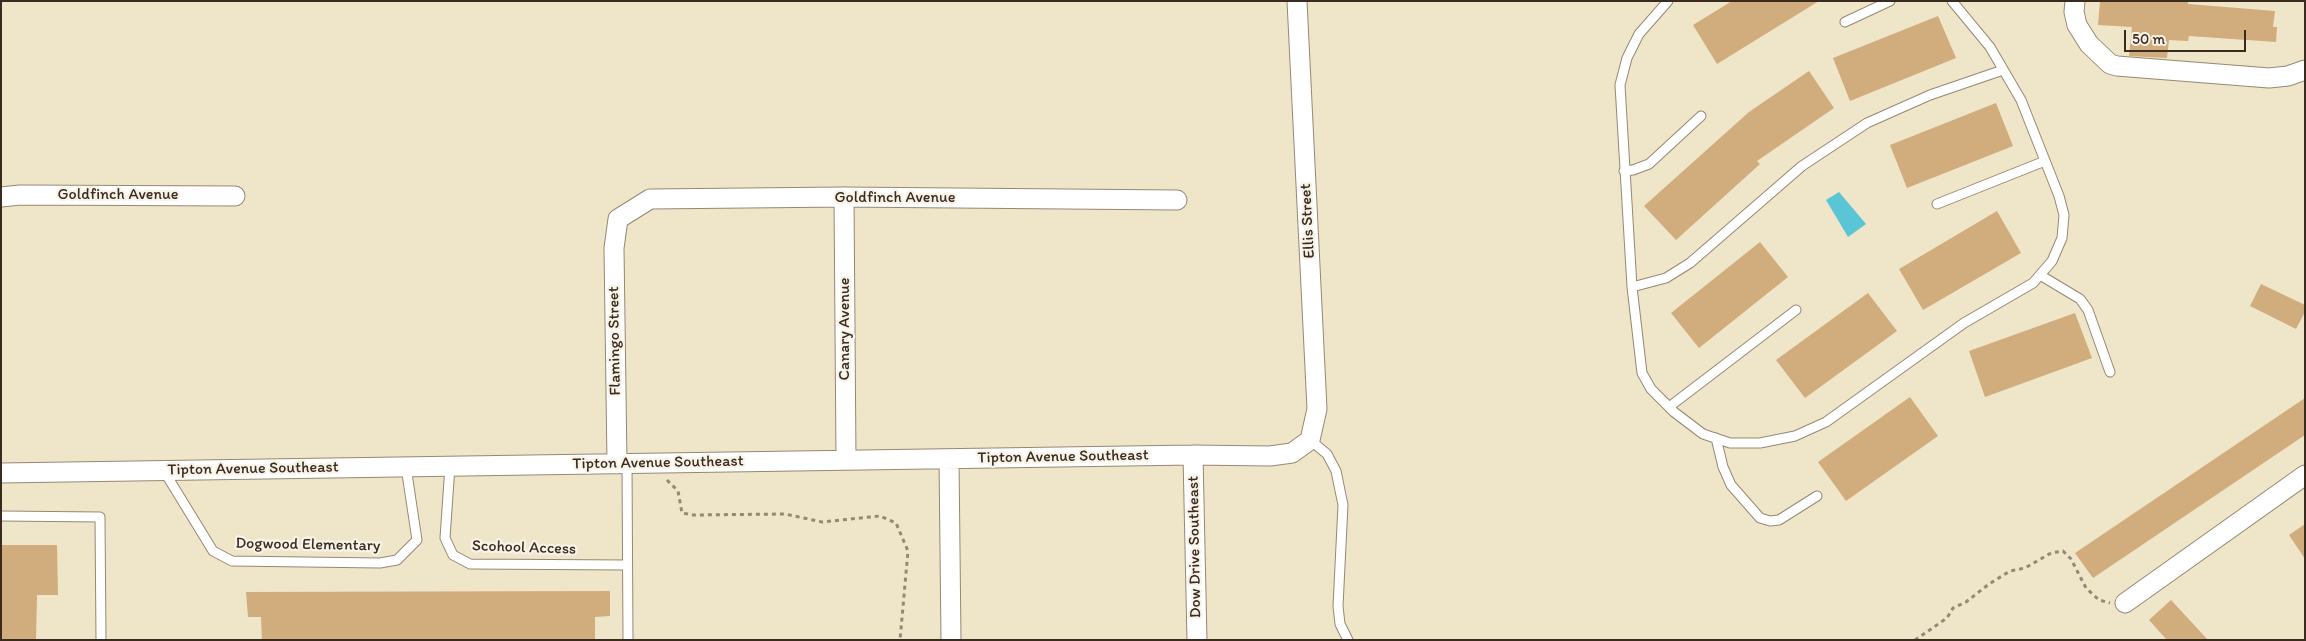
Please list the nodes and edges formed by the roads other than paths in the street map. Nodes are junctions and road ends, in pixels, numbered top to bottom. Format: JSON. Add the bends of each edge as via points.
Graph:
{"nodes":[{"id":1,"x":1297,"y":1,"type":"edge"},
{"id":2,"x":1668,"y":1,"type":"edge"},
{"id":3,"x":1890,"y":1,"type":"edge"},
{"id":4,"x":1952,"y":1,"type":"edge"},
{"id":5,"x":2075,"y":1,"type":"edge"},
{"id":6,"x":1845,"y":22,"type":"dead end"},
{"id":7,"x":2003,"y":70,"type":"junction"},
{"id":8,"x":2305,"y":70,"type":"edge"},
{"id":9,"x":1701,"y":116,"type":"dead end"},
{"id":10,"x":2045,"y":161,"type":"junction"},
{"id":11,"x":1624,"y":171,"type":"junction"},
{"id":12,"x":236,"y":196,"type":"dead end"},
{"id":13,"x":1,"y":197,"type":"edge"},
{"id":14,"x":844,"y":197,"type":"junction"},
{"id":15,"x":1177,"y":200,"type":"dead end"},
{"id":16,"x":1937,"y":204,"type":"dead end"},
{"id":17,"x":618,"y":219,"type":"joint"},
{"id":18,"x":2040,"y":275,"type":"junction"},
{"id":19,"x":1632,"y":287,"type":"junction"},
{"id":20,"x":1796,"y":310,"type":"dead end"},
{"id":21,"x":2110,"y":372,"type":"dead end"},
{"id":22,"x":1669,"y":407,"type":"junction"},
{"id":23,"x":1716,"y":438,"type":"junction"},
{"id":24,"x":1310,"y":440,"type":"junction"},
{"id":25,"x":1193,"y":455,"type":"junction"},
{"id":26,"x":949,"y":459,"type":"junction"},
{"id":27,"x":846,"y":460,"type":"junction"},
{"id":28,"x":622,"y":464,"type":"junction"},
{"id":29,"x":450,"y":466,"type":"junction"},
{"id":30,"x":406,"y":467,"type":"junction"},
{"id":31,"x":164,"y":471,"type":"junction"},
{"id":32,"x":1,"y":473,"type":"edge"},
{"id":33,"x":2305,"y":475,"type":"edge"},
{"id":34,"x":1817,"y":496,"type":"dead end"},
{"id":35,"x":1,"y":516,"type":"edge"},
{"id":36,"x":627,"y":565,"type":"junction"},
{"id":37,"x":2125,"y":603,"type":"road end"},
{"id":38,"x":101,"y":640,"type":"edge"},
{"id":39,"x":628,"y":640,"type":"edge"},
{"id":40,"x":951,"y":640,"type":"edge"},
{"id":41,"x":1197,"y":640,"type":"edge"},
{"id":42,"x":1348,"y":640,"type":"edge"}],
"edges":[{"from":1,"to":24,"type":"street","name":"Ellis Street","via":[[1317,409]]},
{"from":2,"to":11,"type":"lane","via":[[1639,34],[1627,58],[1620,85]]},
{"from":3,"to":6,"type":"lane"},
{"from":4,"to":7,"type":"lane","via":[[1990,47]]},
{"from":5,"to":8,"type":"street","via":[[2077,25],[2089,44],[2110,64],[2269,78]]},
{"from":7,"to":10,"type":"lane","via":[[2020,100]]},
{"from":7,"to":19,"type":"lane","via":[[1930,95],[1867,124],[1802,166],[1690,263],[1666,278]]},
{"from":9,"to":11,"type":"lane","via":[[1648,164]]},
{"from":10,"to":16,"type":"lane"},
{"from":10,"to":18,"type":"lane","via":[[2064,215],[2062,238],[2052,262]]},
{"from":11,"to":19,"type":"lane"},
{"from":12,"to":13,"type":"street","name":"Goldfinch Avenue"},
{"from":14,"to":15,"type":"street","name":"Goldfinch Avenue"},
{"from":14,"to":17,"type":"street","name":"Goldfinch Avenue","via":[[650,199]]},
{"from":14,"to":27,"type":"street","name":"Canary Avenue"},
{"from":17,"to":28,"type":"street","name":"Flamingo Street","via":[[614,248]]},
{"from":18,"to":21,"type":"lane","via":[[2080,299],[2088,310]]},
{"from":18,"to":23,"type":"lane","via":[[2033,283],[1964,323],[1826,422],[1795,436],[1760,443],[1730,443]]},
{"from":19,"to":22,"type":"lane","via":[[1642,373],[1651,389]]},
{"from":20,"to":22,"type":"lane"},
{"from":22,"to":23,"type":"lane","via":[[1703,434]]},
{"from":23,"to":34,"type":"lane","via":[[1731,485],[1760,518],[1779,520]]},
{"from":24,"to":25,"type":"street","name":"Tipton Avenue Southeast","via":[[1292,453],[1270,456]]},
{"from":24,"to":42,"type":"lane","via":[[1327,454],[1336,471],[1344,505],[1338,606],[1340,624]]},
{"from":25,"to":26,"type":"street","name":"Tipton Avenue Southeast"},
{"from":25,"to":41,"type":"street","name":"Dow Drive Southeast"},
{"from":26,"to":27,"type":"street","name":"Tipton Avenue Southeast"},
{"from":26,"to":40,"type":"street"},
{"from":27,"to":28,"type":"street","name":"Tipton Avenue Southeast"},
{"from":28,"to":29,"type":"street","name":"Tipton Avenue Southeast"},
{"from":28,"to":36,"type":"lane"},
{"from":29,"to":30,"type":"street","name":"Tipton Avenue Southeast"},
{"from":29,"to":36,"type":"lane","name":"Scohool Access","via":[[445,538],[453,555],[470,564]]},
{"from":30,"to":31,"type":"street","name":"Tipton Avenue Southeast"},
{"from":30,"to":31,"type":"lane","name":"Dogwood Elementary","via":[[417,540],[397,560],[380,563],[232,560],[213,551]]},
{"from":31,"to":32,"type":"street","name":"Tipton Avenue Southeast"},
{"from":33,"to":37,"type":"street"},
{"from":35,"to":38,"type":"lane","via":[[100,517]]},
{"from":36,"to":39,"type":"lane"}]}
